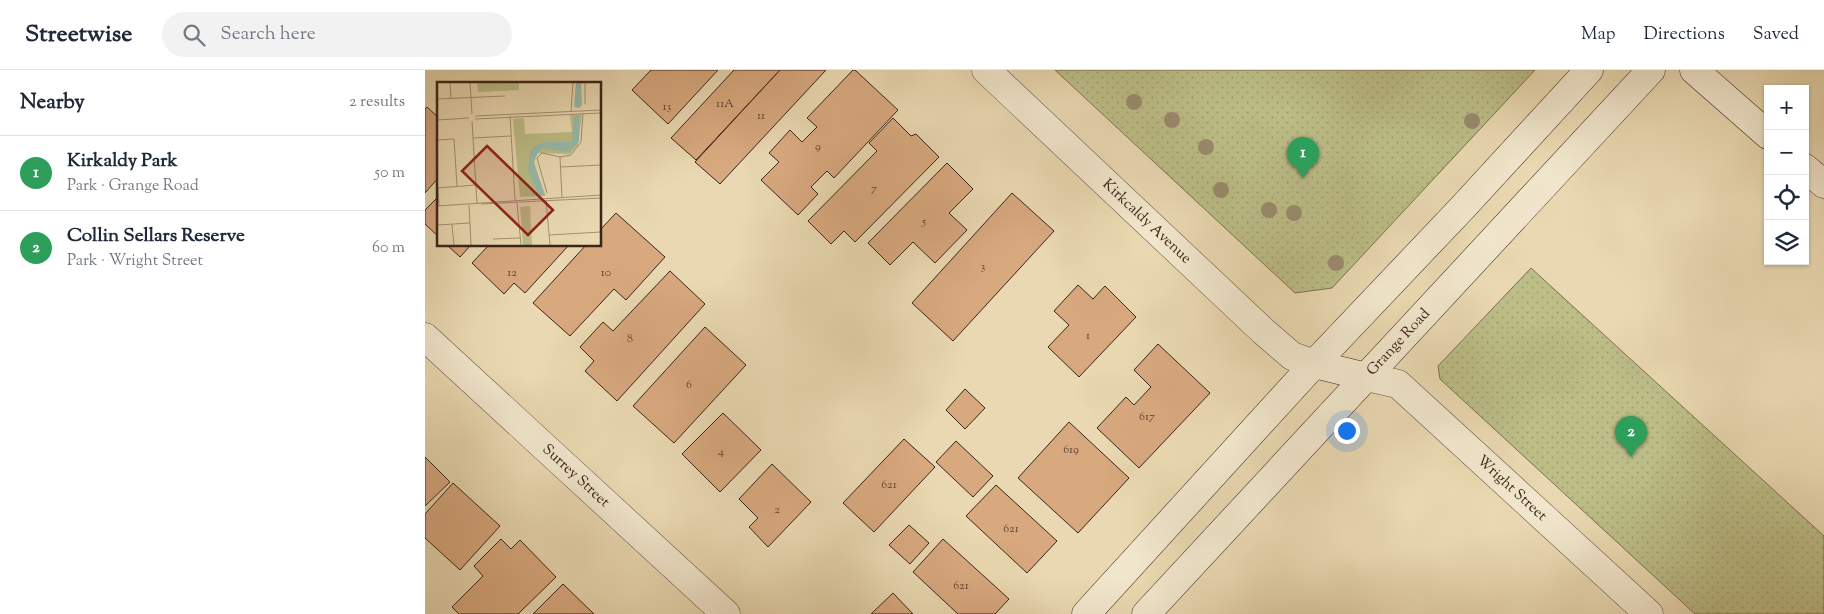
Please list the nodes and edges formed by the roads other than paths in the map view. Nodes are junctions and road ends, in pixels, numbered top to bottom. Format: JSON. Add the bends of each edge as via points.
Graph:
{"nodes":[{"id":1,"x":986,"y":70,"type":"edge"},
{"id":2,"x":1589,"y":70,"type":"edge"},
{"id":3,"x":1651,"y":70,"type":"edge"},
{"id":4,"x":1693,"y":70,"type":"edge"},
{"id":5,"x":1764,"y":132,"type":"edge"},
{"id":6,"x":1809,"y":171,"type":"edge"},
{"id":7,"x":1824,"y":184,"type":"edge"},
{"id":8,"x":425,"y":337,"type":"edge"},
{"id":9,"x":1314,"y":364,"type":"junction"},
{"id":10,"x":1367,"y":377,"type":"junction"},
{"id":11,"x":726,"y":614,"type":"edge"},
{"id":12,"x":1086,"y":614,"type":"edge"},
{"id":13,"x":1146,"y":614,"type":"edge"},
{"id":14,"x":1649,"y":614,"type":"edge"}],
"edges":[{"from":1,"to":9,"type":"main road","name":"Kirkcaldy Avenue","via":[[1263,331],[1293,356]]},
{"from":2,"to":9,"type":"main road"},
{"from":3,"to":10,"type":"main road","name":"Grange Road"},
{"from":4,"to":5,"type":"main road"},
{"from":6,"to":7,"type":"main road"},
{"from":8,"to":11,"type":"main road","name":"Surrey Street"},
{"from":9,"to":10,"type":"main road","name":"Kirkcaldy Avenue"},
{"from":9,"to":12,"type":"main road"},
{"from":10,"to":13,"type":"main road","name":"Grange Road"},
{"from":10,"to":14,"type":"main road","name":"Wright Street","via":[[1398,384]]}]}
